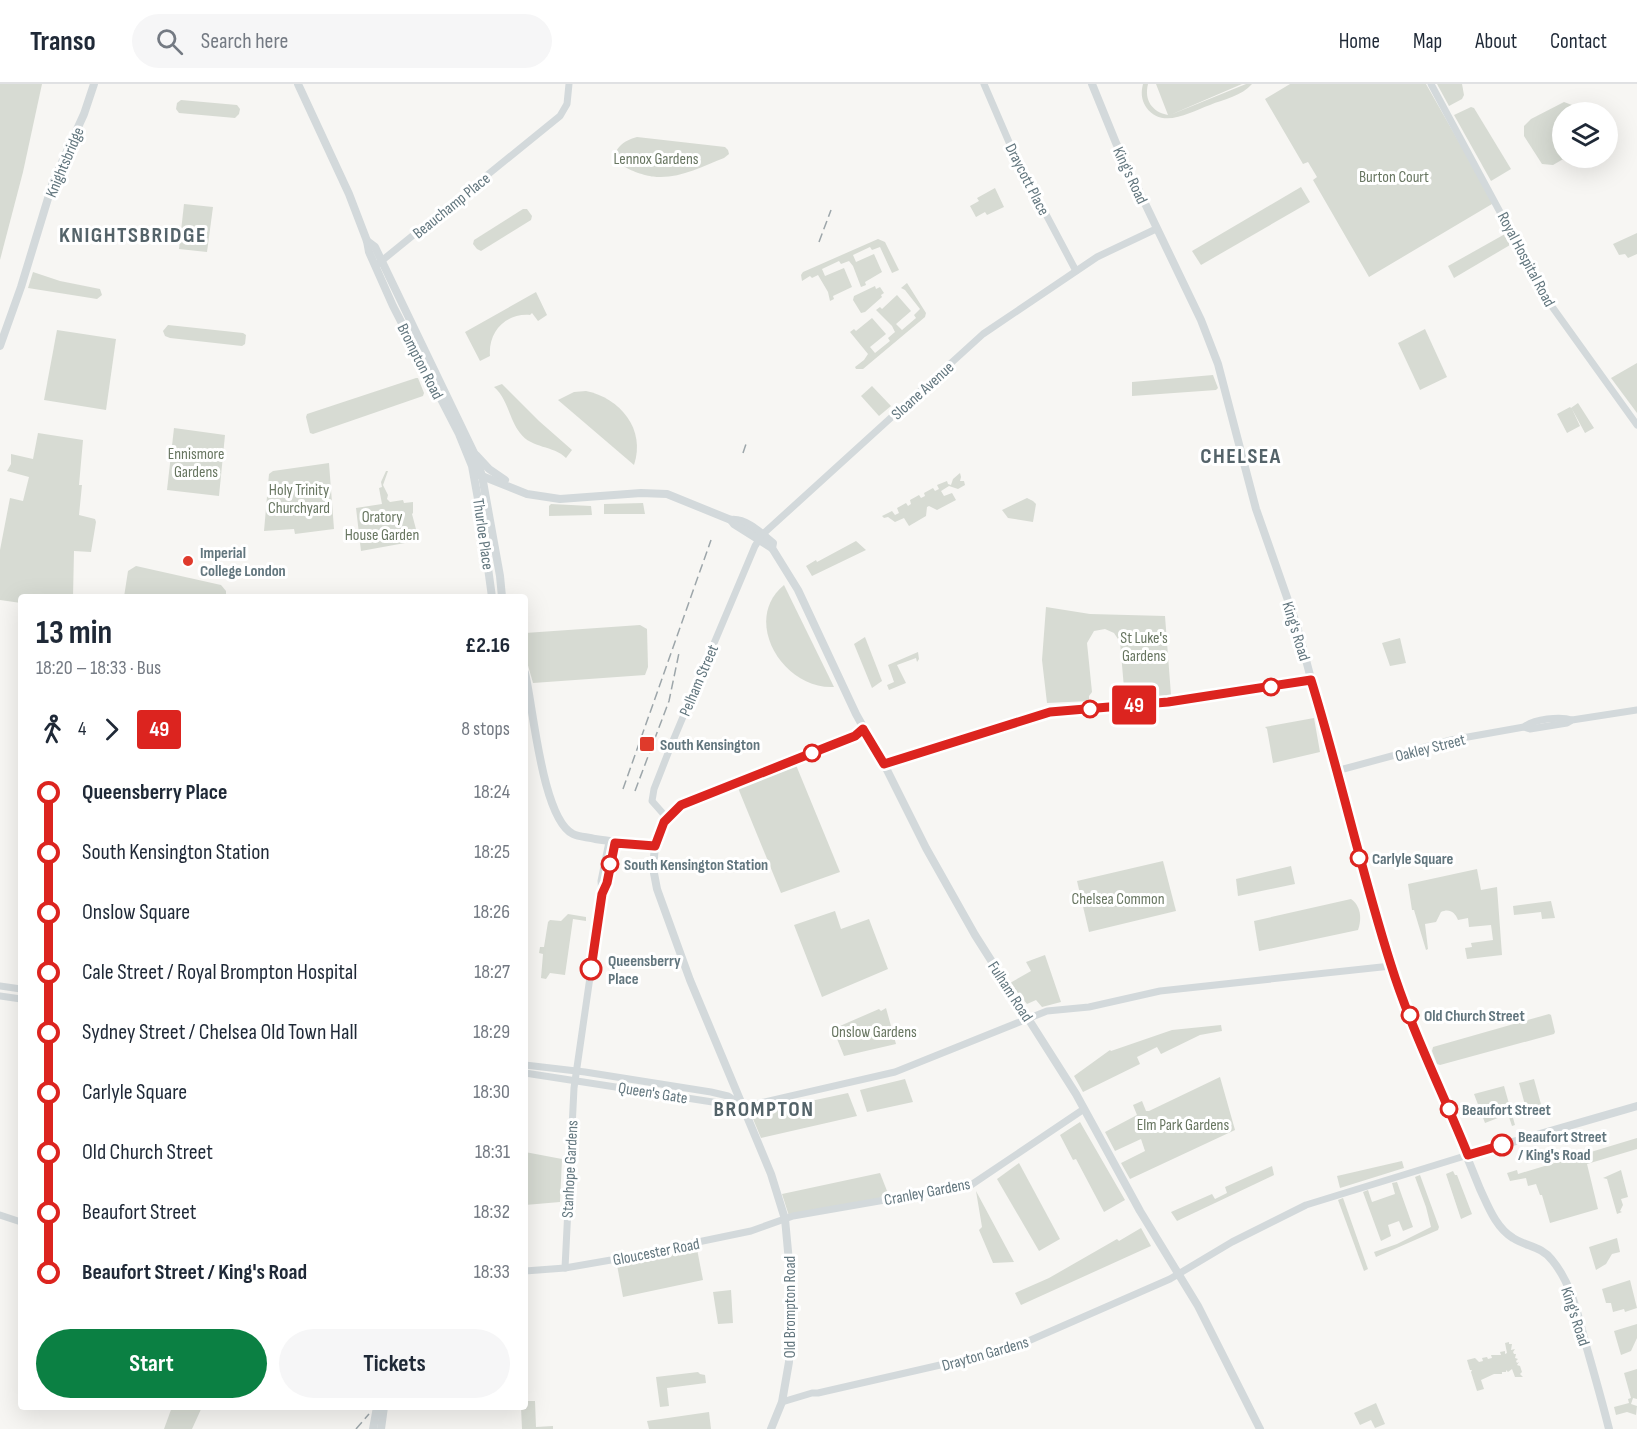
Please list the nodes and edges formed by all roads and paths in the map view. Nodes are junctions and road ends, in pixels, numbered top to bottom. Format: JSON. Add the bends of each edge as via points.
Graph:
{"nodes":[{"id":1,"x":94,"y":84,"type":"edge"},
{"id":2,"x":298,"y":84,"type":"edge"},
{"id":3,"x":569,"y":84,"type":"edge"},
{"id":4,"x":984,"y":84,"type":"edge"},
{"id":5,"x":1092,"y":84,"type":"edge"},
{"id":6,"x":1431,"y":84,"type":"edge"},
{"id":7,"x":1156,"y":229,"type":"junction"},
{"id":8,"x":378,"y":264,"type":"junction"},
{"id":9,"x":1076,"y":271,"type":"junction"},
{"id":10,"x":0,"y":346,"type":"edge"},
{"id":11,"x":1637,"y":425,"type":"edge"},
{"id":12,"x":473,"y":450,"type":"junction"},
{"id":13,"x":478,"y":474,"type":"junction"},
{"id":14,"x":518,"y":490,"type":"junction"},
{"id":15,"x":761,"y":537,"type":"junction"},
{"id":16,"x":492,"y":594,"type":"edge"},
{"id":17,"x":502,"y":594,"type":"edge"},
{"id":18,"x":1311,"y":680,"type":"junction"},
{"id":19,"x":528,"y":693,"type":"edge"},
{"id":20,"x":1637,"y":710,"type":"edge"},
{"id":21,"x":863,"y":729,"type":"junction"},
{"id":22,"x":884,"y":764,"type":"junction"},
{"id":23,"x":1336,"y":771,"type":"junction"},
{"id":24,"x":668,"y":818,"type":"junction"},
{"id":25,"x":612,"y":842,"type":"junction"},
{"id":26,"x":655,"y":846,"type":"junction"},
{"id":27,"x":1391,"y":966,"type":"junction"},
{"id":28,"x":0,"y":986,"type":"edge"},
{"id":29,"x":18,"y":989,"type":"edge"},
{"id":30,"x":0,"y":996,"type":"edge"},
{"id":31,"x":18,"y":999,"type":"edge"},
{"id":32,"x":1029,"y":1018,"type":"junction"},
{"id":33,"x":528,"y":1065,"type":"edge"},
{"id":34,"x":576,"y":1071,"type":"junction"},
{"id":35,"x":528,"y":1074,"type":"edge"},
{"id":36,"x":575,"y":1080,"type":"junction"},
{"id":37,"x":732,"y":1084,"type":"junction"},
{"id":38,"x":711,"y":1092,"type":"junction"},
{"id":39,"x":740,"y":1104,"type":"junction"},
{"id":40,"x":1637,"y":1106,"type":"edge"},
{"id":41,"x":1084,"y":1109,"type":"junction"},
{"id":42,"x":1468,"y":1155,"type":"junction"},
{"id":43,"x":0,"y":1215,"type":"edge"},
{"id":44,"x":784,"y":1219,"type":"junction"},
{"id":45,"x":18,"y":1221,"type":"edge"},
{"id":46,"x":565,"y":1268,"type":"junction"},
{"id":47,"x":528,"y":1271,"type":"edge"},
{"id":48,"x":1178,"y":1275,"type":"junction"},
{"id":49,"x":782,"y":1402,"type":"junction"},
{"id":50,"x":376,"y":1410,"type":"edge"},
{"id":51,"x":384,"y":1410,"type":"edge"},
{"id":52,"x":373,"y":1429,"type":"edge"},
{"id":53,"x":381,"y":1429,"type":"edge"},
{"id":54,"x":771,"y":1429,"type":"edge"},
{"id":55,"x":1260,"y":1429,"type":"edge"},
{"id":56,"x":1609,"y":1429,"type":"edge"}],
"edges":[{"from":1,"to":10,"type":"main road","name":"Knightsbridge","via":[[53,182]]},
{"from":2,"to":8,"type":"highway","name":"Brompton Road","via":[[367,241],[375,247]]},
{"from":3,"to":8,"type":"street","name":"Beauchamp Place","via":[[564,111]]},
{"from":4,"to":9,"type":"street","name":"Draycott Place","via":[[1015,156]]},
{"from":5,"to":7,"type":"main road","name":"King's Road"},
{"from":6,"to":11,"type":"street","name":"Royal Hospital Road","via":[[1552,308]]},
{"from":7,"to":9,"type":"street","name":"Sloane Avenue","via":[[1098,256]]},
{"from":7,"to":18,"type":"main road","name":"King's Road","via":[[1218,364],[1257,509]]},
{"from":8,"to":12,"type":"highway","name":"Brompton Road"},
{"from":8,"to":13,"type":"highway","name":"Brompton Road","via":[[406,335]]},
{"from":9,"to":15,"type":"street","name":"Sloane Avenue","via":[[983,334]]},
{"from":12,"to":13,"type":"highway","name":"Brompton Road"},
{"from":12,"to":14,"type":"main road","name":"Brompton Road"},
{"from":13,"to":14,"type":"main road","name":"Brompton Road"},
{"from":13,"to":16,"type":"highway","name":"Thurloe Place"},
{"from":13,"to":17,"type":"highway","name":"Thurloe Place"},
{"from":14,"to":15,"type":"main road","name":"Brompton Road","via":[[560,499],[667,494]]},
{"from":15,"to":21,"type":"main road","name":"Fulham Road","via":[[798,590]]},
{"from":15,"to":24,"type":"street","name":"Pelham Street","via":[[654,789],[652,801]]},
{"from":18,"to":22,"type":"street","via":[[1168,702],[1050,712]]},
{"from":18,"to":23,"type":"main road","name":"King's Road"},
{"from":19,"to":25,"type":"main road","via":[[535,741],[560,821],[573,834]]},
{"from":20,"to":23,"type":"street","name":"Oakley Street","via":[[1451,740]]},
{"from":21,"to":22,"type":"main road","name":"Fulham Road"},
{"from":21,"to":24,"type":"street","name":"Old Brompton Road","via":[[855,736],[681,805]]},
{"from":22,"to":32,"type":"main road","name":"Fulham Road","via":[[970,927]]},
{"from":23,"to":27,"type":"main road","name":"King's Road"},
{"from":24,"to":26,"type":"street","name":"Old Brompton Road"},
{"from":25,"to":26,"type":"main road"},
{"from":25,"to":34,"type":"street","name":"Stanhope Gardens"},
{"from":26,"to":37,"type":"main road","name":"Old Brompton Road","via":[[653,868],[657,889]]},
{"from":27,"to":32,"type":"street","via":[[1160,991],[1089,1007],[1047,1011]]},
{"from":27,"to":42,"type":"main road","name":"King's Road"},
{"from":28,"to":29,"type":"street"},
{"from":30,"to":31,"type":"street"},
{"from":32,"to":39,"type":"street","via":[[909,1068],[755,1104]]},
{"from":32,"to":41,"type":"main road","name":"Fulham Road"},
{"from":33,"to":34,"type":"street","name":"Queen's Gate"},
{"from":34,"to":36,"type":"street","name":"Stanhope Gardens"},
{"from":34,"to":38,"type":"street","name":"Queen's Gate"},
{"from":35,"to":36,"type":"street","name":"Queen's Gate"},
{"from":36,"to":39,"type":"street","name":"Queen's Gate"},
{"from":36,"to":46,"type":"street","name":"Stanhope Gardens"},
{"from":37,"to":38,"type":"street","via":[[727,1090]]},
{"from":37,"to":39,"type":"main road","name":"Old Brompton Road"},
{"from":38,"to":39,"type":"street","name":"Queen's Gate"},
{"from":39,"to":44,"type":"main road","name":"Old Brompton Road","via":[[771,1174]]},
{"from":40,"to":42,"type":"main road"},
{"from":41,"to":44,"type":"street","name":"Cranley Gardens","via":[[971,1185]]},
{"from":41,"to":48,"type":"main road","name":"Fulham Road"},
{"from":42,"to":48,"type":"street","via":[[1306,1205],[1232,1242]]},
{"from":42,"to":56,"type":"main road","name":"King's Road","via":[[1498,1224],[1513,1239],[1547,1254],[1567,1283]]},
{"from":43,"to":45,"type":"street"},
{"from":44,"to":46,"type":"street","name":"Gloucester Road","via":[[742,1233]]},
{"from":44,"to":49,"type":"main road","name":"Old Brompton Road","via":[[792,1310],[789,1372]]},
{"from":46,"to":47,"type":"street","name":"Gloucester Road"},
{"from":48,"to":49,"type":"street","name":"Drayton Gardens","via":[[1010,1349]]},
{"from":48,"to":55,"type":"main road","name":"Fulham Road"},
{"from":49,"to":54,"type":"main road","name":"Old Brompton Road"},
{"from":50,"to":52,"type":"highway"},
{"from":51,"to":53,"type":"highway"}]}
